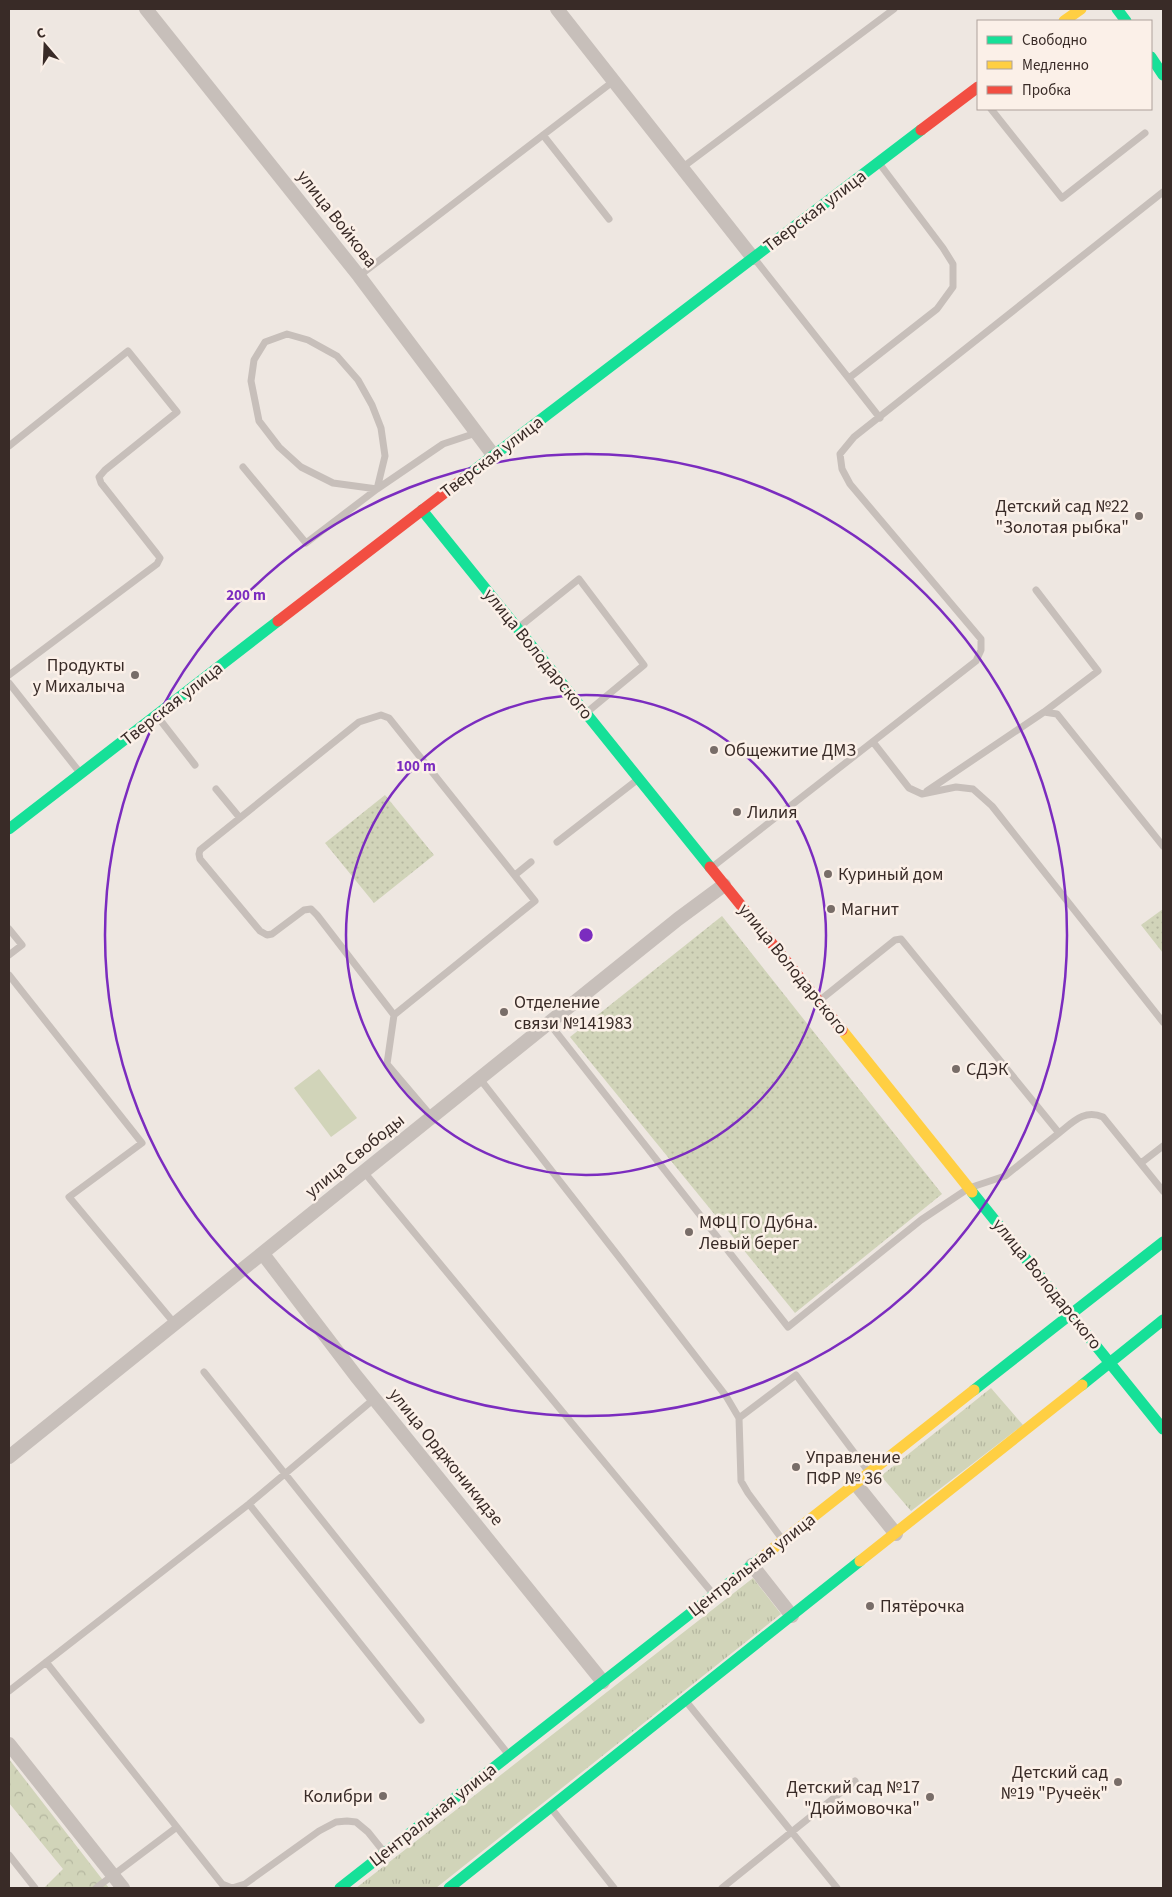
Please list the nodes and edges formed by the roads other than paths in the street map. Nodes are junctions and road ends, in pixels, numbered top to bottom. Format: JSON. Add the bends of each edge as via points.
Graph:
{"nodes":[{"id":1,"x":146,"y":9,"type":"edge"},
{"id":2,"x":558,"y":9,"type":"edge"},
{"id":3,"x":894,"y":9,"type":"edge"},
{"id":4,"x":1081,"y":9,"type":"edge"},
{"id":5,"x":1117,"y":9,"type":"edge"},
{"id":6,"x":1065,"y":20,"type":"edge"},
{"id":7,"x":1125,"y":20,"type":"edge"},
{"id":8,"x":1152,"y":58,"type":"edge"},
{"id":9,"x":1163,"y":75,"type":"edge"},
{"id":10,"x":615,"y":80,"type":"junction"},
{"id":11,"x":977,"y":90,"type":"edge"},
{"id":12,"x":992,"y":110,"type":"edge"},
{"id":13,"x":1145,"y":133,"type":"dead end"},
{"id":14,"x":543,"y":135,"type":"junction"},
{"id":15,"x":879,"y":163,"type":"junction"},
{"id":16,"x":683,"y":167,"type":"junction"},
{"id":17,"x":1163,"y":192,"type":"edge"},
{"id":18,"x":609,"y":219,"type":"dead end"},
{"id":19,"x":754,"y":258,"type":"junction"},
{"id":20,"x":359,"y":276,"type":"junction"},
{"id":21,"x":849,"y":378,"type":"junction"},
{"id":22,"x":880,"y":418,"type":"junction"},
{"id":23,"x":476,"y":433,"type":"junction"},
{"id":24,"x":9,"y":446,"type":"edge"},
{"id":25,"x":494,"y":456,"type":"junction"},
{"id":26,"x":243,"y":467,"type":"dead end"},
{"id":27,"x":377,"y":489,"type":"junction"},
{"id":28,"x":422,"y":510,"type":"junction"},
{"id":29,"x":1036,"y":590,"type":"dead end"},
{"id":30,"x":517,"y":628,"type":"junction"},
{"id":31,"x":9,"y":675,"type":"edge"},
{"id":32,"x":9,"y":683,"type":"edge"},
{"id":33,"x":1044,"y":712,"type":"junction"},
{"id":34,"x":586,"y":713,"type":"junction"},
{"id":35,"x":156,"y":716,"type":"junction"},
{"id":36,"x":873,"y":742,"type":"junction"},
{"id":37,"x":195,"y":765,"type":"dead end"},
{"id":38,"x":81,"y":774,"type":"junction"},
{"id":39,"x":639,"y":779,"type":"junction"},
{"id":40,"x":216,"y":790,"type":"dead end"},
{"id":41,"x":922,"y":794,"type":"junction"},
{"id":42,"x":240,"y":818,"type":"junction"},
{"id":43,"x":9,"y":829,"type":"edge"},
{"id":44,"x":557,"y":842,"type":"dead end"},
{"id":45,"x":1163,"y":846,"type":"edge"},
{"id":46,"x":531,"y":862,"type":"dead end"},
{"id":47,"x":711,"y":868,"type":"junction"},
{"id":48,"x":515,"y":875,"type":"junction"},
{"id":49,"x":724,"y":885,"type":"junction"},
{"id":50,"x":9,"y":929,"type":"edge"},
{"id":51,"x":9,"y":955,"type":"edge"},
{"id":52,"x":9,"y":975,"type":"edge"},
{"id":53,"x":818,"y":1002,"type":"junction"},
{"id":54,"x":394,"y":1015,"type":"junction"},
{"id":55,"x":1163,"y":1022,"type":"edge"},
{"id":56,"x":549,"y":1023,"type":"junction"},
{"id":57,"x":480,"y":1079,"type":"junction"},
{"id":58,"x":432,"y":1118,"type":"junction"},
{"id":59,"x":1058,"y":1133,"type":"junction"},
{"id":60,"x":1163,"y":1146,"type":"edge"},
{"id":61,"x":1141,"y":1163,"type":"junction"},
{"id":62,"x":364,"y":1172,"type":"junction"},
{"id":63,"x":969,"y":1188,"type":"junction"},
{"id":64,"x":1163,"y":1192,"type":"edge"},
{"id":65,"x":1163,"y":1242,"type":"edge"},
{"id":66,"x":263,"y":1254,"type":"junction"},
{"id":67,"x":1072,"y":1314,"type":"junction"},
{"id":68,"x":1163,"y":1320,"type":"edge"},
{"id":69,"x":175,"y":1324,"type":"junction"},
{"id":70,"x":1110,"y":1362,"type":"junction"},
{"id":71,"x":204,"y":1372,"type":"dead end"},
{"id":72,"x":374,"y":1398,"type":"junction"},
{"id":73,"x":739,"y":1418,"type":"junction"},
{"id":74,"x":1163,"y":1429,"type":"edge"},
{"id":75,"x":9,"y":1456,"type":"edge"},
{"id":76,"x":869,"y":1473,"type":"junction"},
{"id":77,"x":285,"y":1474,"type":"junction"},
{"id":78,"x":855,"y":1483,"type":"junction"},
{"id":79,"x":248,"y":1504,"type":"junction"},
{"id":80,"x":896,"y":1534,"type":"junction"},
{"id":81,"x":783,"y":1541,"type":"junction"},
{"id":82,"x":752,"y":1565,"type":"junction"},
{"id":83,"x":714,"y":1595,"type":"junction"},
{"id":84,"x":792,"y":1616,"type":"junction"},
{"id":85,"x":46,"y":1662,"type":"junction"},
{"id":86,"x":603,"y":1682,"type":"junction"},
{"id":87,"x":9,"y":1691,"type":"edge"},
{"id":88,"x":685,"y":1700,"type":"junction"},
{"id":89,"x":421,"y":1720,"type":"dead end"},
{"id":90,"x":9,"y":1744,"type":"edge"},
{"id":91,"x":509,"y":1755,"type":"junction"},
{"id":92,"x":855,"y":1781,"type":"dead end"},
{"id":93,"x":550,"y":1808,"type":"junction"},
{"id":94,"x":177,"y":1826,"type":"junction"},
{"id":95,"x":792,"y":1832,"type":"junction"},
{"id":96,"x":385,"y":1853,"type":"junction"},
{"id":97,"x":9,"y":1855,"type":"edge"},
{"id":98,"x":112,"y":1875,"type":"junction"},
{"id":99,"x":35,"y":1888,"type":"edge"},
{"id":100,"x":96,"y":1888,"type":"edge"},
{"id":101,"x":123,"y":1888,"type":"edge"},
{"id":102,"x":340,"y":1888,"type":"edge"},
{"id":103,"x":449,"y":1888,"type":"edge"},
{"id":104,"x":614,"y":1888,"type":"edge"},
{"id":105,"x":722,"y":1888,"type":"edge"},
{"id":106,"x":837,"y":1888,"type":"edge"}],
"edges":[{"from":1,"to":20,"type":"street","name":"улица Войкова"},
{"from":2,"to":10,"type":"street"},
{"from":3,"to":16,"type":"lane"},
{"from":4,"to":6,"type":"main road"},
{"from":5,"to":7,"type":"main road"},
{"from":8,"to":9,"type":"main road"},
{"from":10,"to":14,"type":"lane"},
{"from":10,"to":16,"type":"street"},
{"from":11,"to":15,"type":"main road","name":"Тверская улица"},
{"from":12,"to":13,"type":"lane","via":[[1062,198]]},
{"from":14,"to":18,"type":"lane"},
{"from":14,"to":20,"type":"lane"},
{"from":15,"to":19,"type":"main road","name":"Тверская улица"},
{"from":15,"to":21,"type":"lane","via":[[953,264],[953,287],[937,309]]},
{"from":16,"to":19,"type":"street"},
{"from":17,"to":22,"type":"lane"},
{"from":19,"to":21,"type":"lane"},
{"from":19,"to":25,"type":"main road","name":"Тверская улица"},
{"from":20,"to":23,"type":"street","name":"улица Войкова"},
{"from":21,"to":22,"type":"lane"},
{"from":22,"to":36,"type":"lane","via":[[854,437],[840,454],[842,469],[850,484],[981,639],[981,650],[976,661]]},
{"from":23,"to":25,"type":"street","name":"улица Войкова"},
{"from":23,"to":27,"type":"lane","via":[[443,444]]},
{"from":24,"to":31,"type":"lane","via":[[128,351],[177,412],[99,477],[160,558],[158,564]]},
{"from":25,"to":28,"type":"main road","name":"Тверская улица"},
{"from":26,"to":27,"type":"lane","via":[[306,543]]},
{"from":27,"to":27,"type":"lane","via":[[333,483],[301,467],[279,447],[259,421],[251,381],[254,360],[265,342],[287,334],[308,340],[337,356],[358,380],[381,428],[385,456]]},
{"from":28,"to":30,"type":"main road","name":"улица Володарского"},
{"from":28,"to":35,"type":"main road","name":"Тверская улица"},
{"from":29,"to":33,"type":"lane","via":[[1098,671]]},
{"from":30,"to":34,"type":"main road","name":"улица Володарского"},
{"from":30,"to":34,"type":"lane","via":[[579,579],[644,665]]},
{"from":32,"to":38,"type":"lane"},
{"from":33,"to":41,"type":"lane"},
{"from":33,"to":45,"type":"lane","via":[[1057,714]]},
{"from":34,"to":39,"type":"main road","name":"улица Володарского"},
{"from":35,"to":37,"type":"lane"},
{"from":35,"to":38,"type":"main road","name":"Тверская улица"},
{"from":36,"to":41,"type":"lane","via":[[909,788]]},
{"from":36,"to":47,"type":"lane"},
{"from":38,"to":43,"type":"main road","name":"Тверская улица"},
{"from":39,"to":44,"type":"lane"},
{"from":39,"to":47,"type":"main road","name":"улица Володарского"},
{"from":40,"to":42,"type":"lane"},
{"from":41,"to":55,"type":"lane","via":[[956,787],[973,789],[992,806]]},
{"from":42,"to":48,"type":"lane","via":[[359,722],[381,715],[388,718]]},
{"from":42,"to":54,"type":"lane","via":[[200,850],[200,859],[260,931],[267,935],[304,910],[311,910]]},
{"from":46,"to":48,"type":"lane"},
{"from":47,"to":49,"type":"main road","name":"улица Володарского"},
{"from":48,"to":54,"type":"lane","via":[[535,901]]},
{"from":49,"to":53,"type":"main road","name":"улица Володарского"},
{"from":49,"to":56,"type":"street","name":"улица Свободы"},
{"from":50,"to":51,"type":"lane","via":[[22,945]]},
{"from":52,"to":69,"type":"lane","via":[[142,1143],[70,1197]]},
{"from":53,"to":59,"type":"lane","via":[[895,940],[901,939]]},
{"from":53,"to":63,"type":"main road","name":"улица Володарского"},
{"from":54,"to":58,"type":"lane","via":[[387,1064]]},
{"from":56,"to":57,"type":"street","name":"улица Свободы"},
{"from":56,"to":63,"type":"lane","via":[[788,1327],[921,1220]]},
{"from":57,"to":58,"type":"street","name":"улица Свободы"},
{"from":57,"to":73,"type":"lane","via":[[726,1396]]},
{"from":58,"to":62,"type":"street","name":"улица Свободы"},
{"from":59,"to":61,"type":"lane","via":[[1084,1115],[1094,1113],[1103,1118]]},
{"from":59,"to":63,"type":"lane","via":[[1004,1176]]},
{"from":60,"to":61,"type":"lane"},
{"from":61,"to":64,"type":"lane"},
{"from":62,"to":66,"type":"street","name":"улица Свободы"},
{"from":62,"to":83,"type":"lane"},
{"from":63,"to":67,"type":"main road","name":"улица Володарского"},
{"from":65,"to":67,"type":"main road","name":"Центральная улица"},
{"from":66,"to":69,"type":"street","name":"улица Свободы"},
{"from":66,"to":72,"type":"street","name":"улица Орджоникидзе"},
{"from":67,"to":70,"type":"main road","name":"улица Володарского"},
{"from":67,"to":76,"type":"main road","name":"Центральная улица"},
{"from":68,"to":70,"type":"main road"},
{"from":69,"to":75,"type":"street","name":"улица Свободы"},
{"from":70,"to":74,"type":"main road","name":"улица Володарского"},
{"from":70,"to":80,"type":"main road"},
{"from":71,"to":77,"type":"lane"},
{"from":72,"to":77,"type":"lane"},
{"from":72,"to":86,"type":"street","name":"улица Орджоникидзе"},
{"from":73,"to":76,"type":"lane","via":[[796,1376]]},
{"from":73,"to":81,"type":"lane","via":[[741,1481]]},
{"from":76,"to":78,"type":"main road","name":"Центральная улица"},
{"from":77,"to":79,"type":"lane"},
{"from":77,"to":91,"type":"lane"},
{"from":78,"to":80,"type":"street"},
{"from":78,"to":81,"type":"main road","name":"Центральная улица"},
{"from":79,"to":85,"type":"lane"},
{"from":79,"to":89,"type":"lane"},
{"from":80,"to":84,"type":"main road"},
{"from":81,"to":82,"type":"main road","name":"Центральная улица"},
{"from":82,"to":83,"type":"main road","name":"Центральная улица"},
{"from":82,"to":84,"type":"street"},
{"from":83,"to":86,"type":"main road","name":"Центральная улица"},
{"from":84,"to":88,"type":"main road"},
{"from":85,"to":87,"type":"lane"},
{"from":85,"to":94,"type":"lane"},
{"from":86,"to":91,"type":"main road","name":"Центральная улица"},
{"from":88,"to":93,"type":"main road"},
{"from":88,"to":95,"type":"lane"},
{"from":90,"to":98,"type":"street"},
{"from":91,"to":96,"type":"main road","name":"Центральная улица"},
{"from":92,"to":95,"type":"lane"},
{"from":93,"to":103,"type":"main road"},
{"from":93,"to":104,"type":"lane"},
{"from":94,"to":96,"type":"lane","via":[[222,1884],[232,1888],[245,1884],[336,1822],[356,1822]]},
{"from":94,"to":98,"type":"lane"},
{"from":95,"to":105,"type":"lane"},
{"from":95,"to":106,"type":"lane"},
{"from":96,"to":102,"type":"main road","name":"Центральная улица"},
{"from":97,"to":99,"type":"lane"},
{"from":98,"to":100,"type":"lane"},
{"from":98,"to":101,"type":"street"}]}
